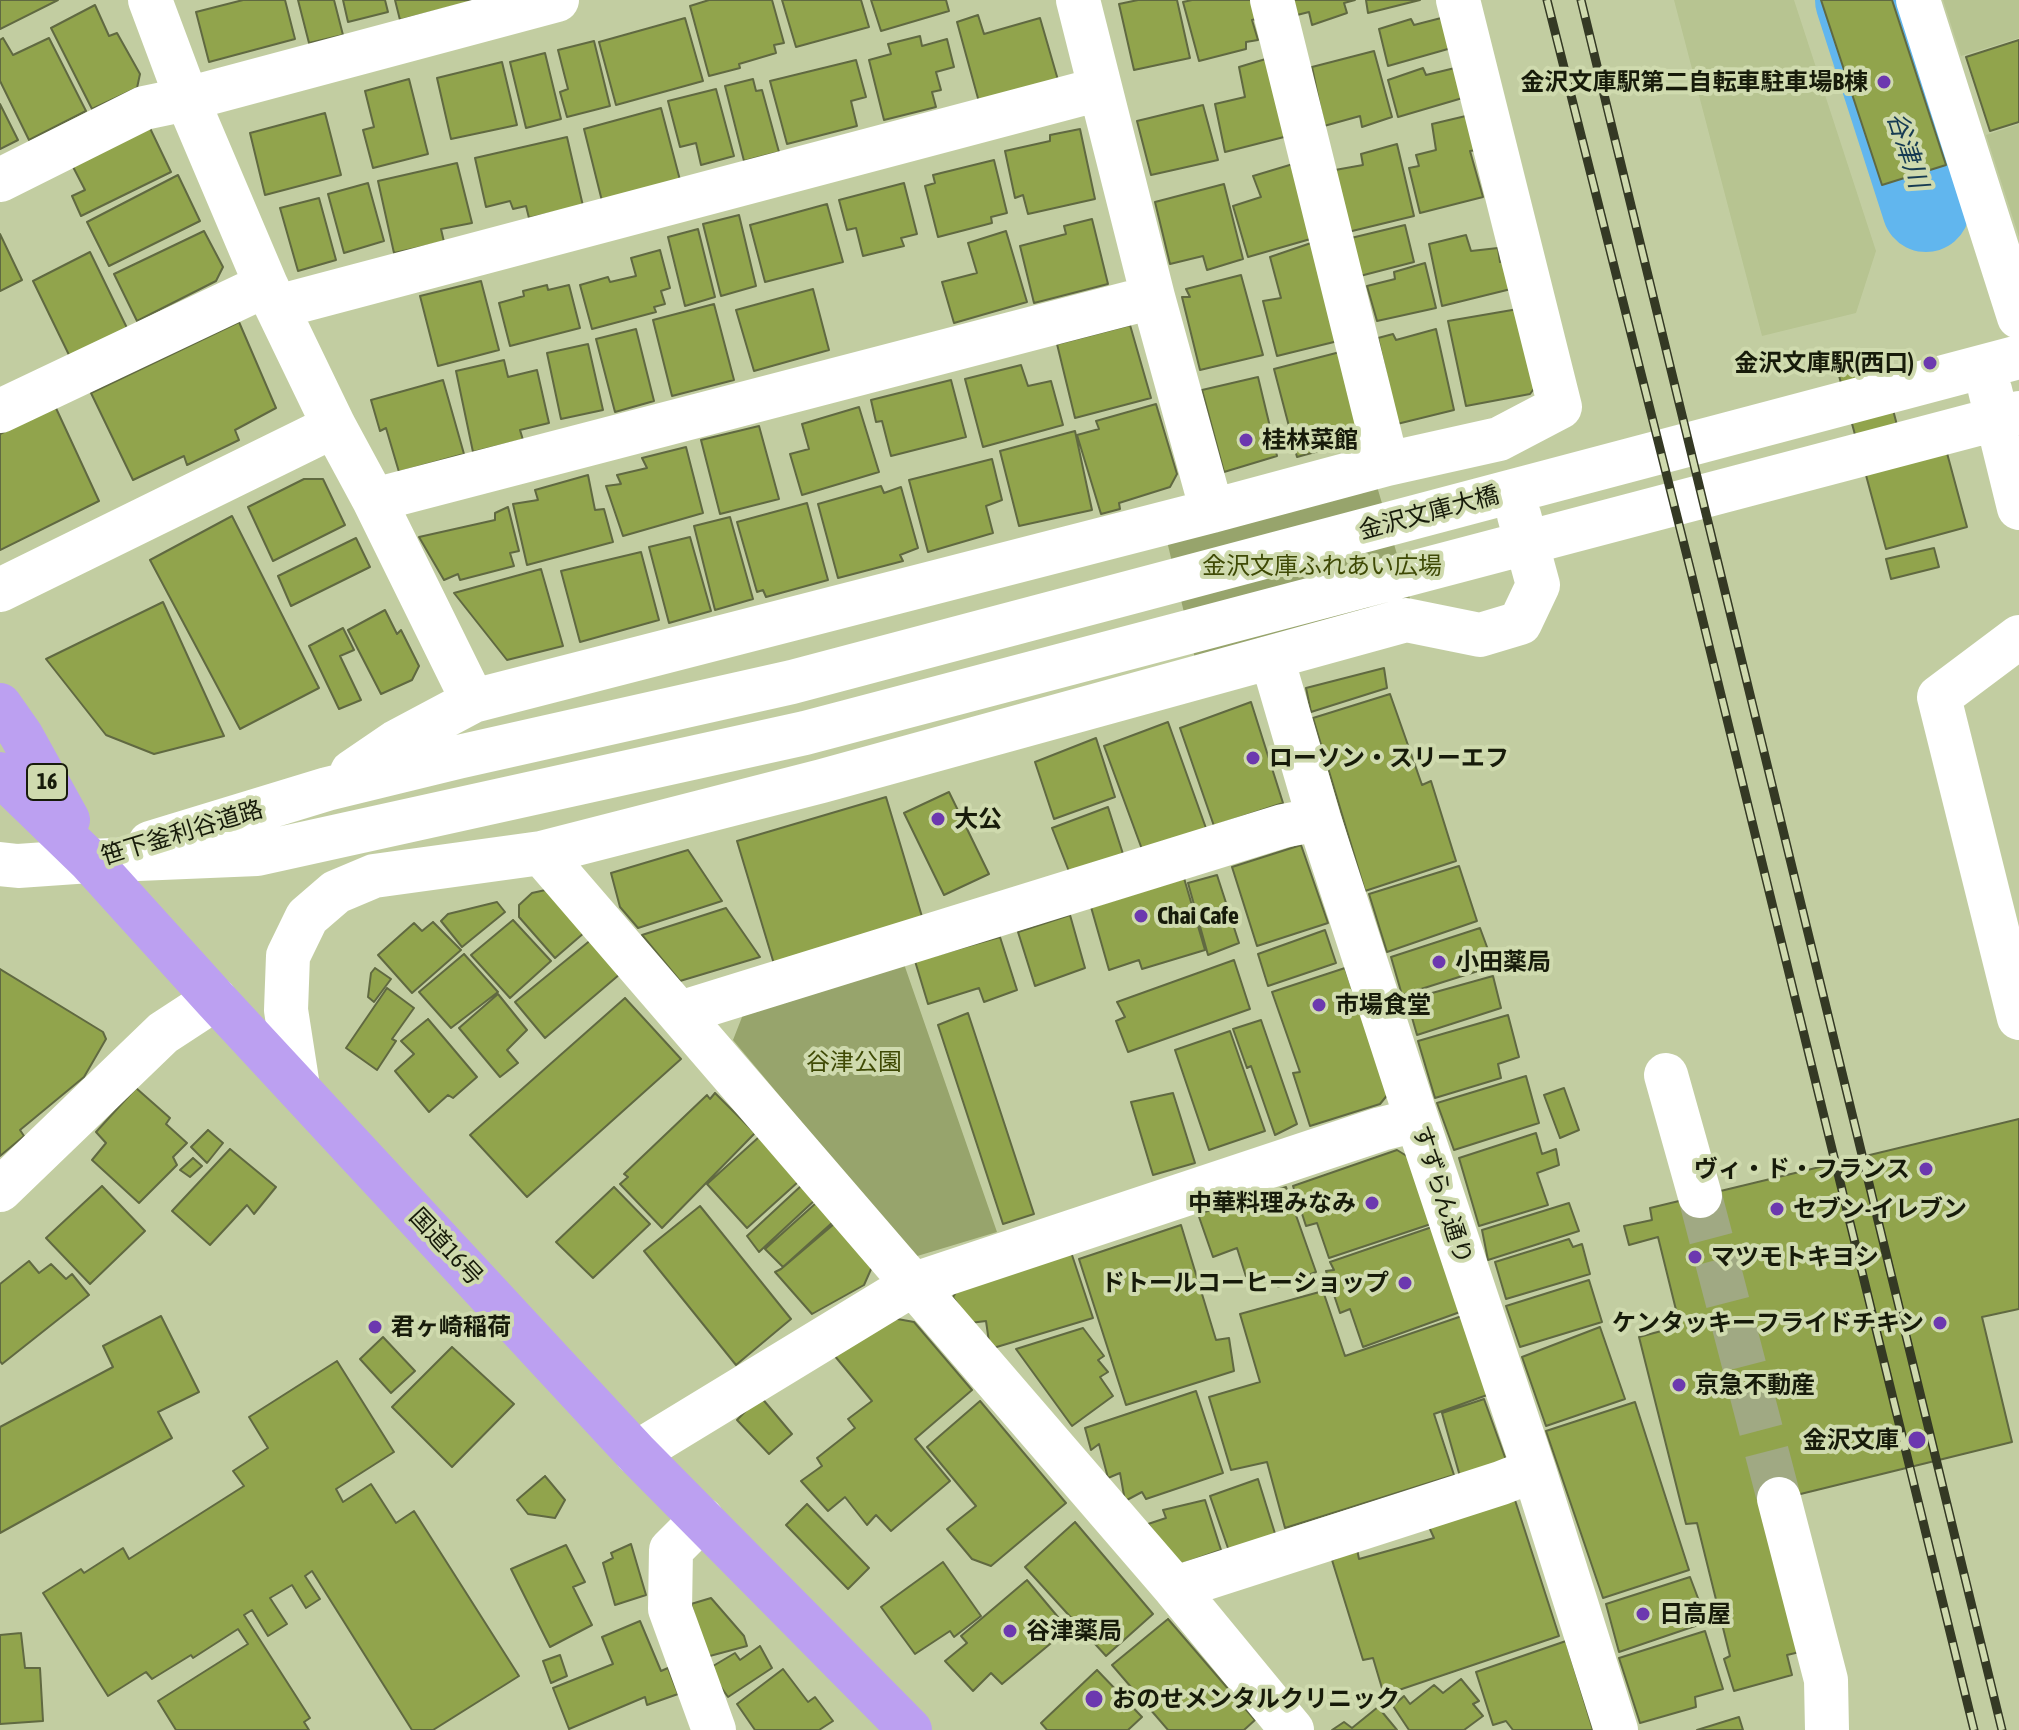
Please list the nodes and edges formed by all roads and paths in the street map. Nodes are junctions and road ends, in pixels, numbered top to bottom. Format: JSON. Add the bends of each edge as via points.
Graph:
{"nodes":[{"id":1,"x":150,"y":0,"type":"edge"},
{"id":2,"x":557,"y":0,"type":"edge"},
{"id":3,"x":1078,"y":0,"type":"edge"},
{"id":4,"x":1272,"y":0,"type":"edge"},
{"id":5,"x":1458,"y":0,"type":"edge"},
{"id":6,"x":1918,"y":0,"type":"edge"},
{"id":7,"x":1100,"y":89,"type":"junction"},
{"id":8,"x":187,"y":99,"type":"junction"},
{"id":9,"x":0,"y":180,"type":"edge"},
{"id":10,"x":272,"y":296,"type":"junction"},
{"id":11,"x":1153,"y":297,"type":"junction"},
{"id":12,"x":2019,"y":317,"type":"edge"},
{"id":13,"x":2019,"y":332,"type":"edge"},
{"id":14,"x":2019,"y":357,"type":"edge"},
{"id":15,"x":0,"y":411,"type":"edge"},
{"id":16,"x":2019,"y":413,"type":"edge"},
{"id":17,"x":334,"y":426,"type":"junction"},
{"id":18,"x":1499,"y":439,"type":"junction"},
{"id":19,"x":1387,"y":464,"type":"junction"},
{"id":20,"x":374,"y":500,"type":"junction"},
{"id":21,"x":2019,"y":508,"type":"edge"},
{"id":22,"x":1212,"y":511,"type":"junction"},
{"id":23,"x":0,"y":590,"type":"edge"},
{"id":24,"x":2019,"y":637,"type":"edge"},
{"id":25,"x":1272,"y":658,"type":"junction"},
{"id":26,"x":792,"y":682,"type":"joint"},
{"id":27,"x":473,"y":701,"type":"junction"},
{"id":28,"x":0,"y":705,"type":"edge"},
{"id":29,"x":0,"y":774,"type":"edge"},
{"id":30,"x":327,"y":789,"type":"junction"},
{"id":31,"x":1319,"y":819,"type":"junction"},
{"id":32,"x":541,"y":853,"type":"junction"},
{"id":33,"x":90,"y":861,"type":"junction"},
{"id":34,"x":0,"y":864,"type":"edge"},
{"id":35,"x":215,"y":999,"type":"junction"},
{"id":36,"x":680,"y":1013,"type":"junction"},
{"id":37,"x":2019,"y":1018,"type":"edge"},
{"id":38,"x":1666,"y":1075,"type":"dead end"},
{"id":39,"x":298,"y":1087,"type":"junction"},
{"id":40,"x":1417,"y":1120,"type":"junction"},
{"id":41,"x":0,"y":1190,"type":"edge"},
{"id":42,"x":1700,"y":1196,"type":"tunnel mouth"},
{"id":43,"x":912,"y":1285,"type":"junction"},
{"id":44,"x":636,"y":1453,"type":"junction"},
{"id":45,"x":1534,"y":1470,"type":"junction"},
{"id":46,"x":1779,"y":1499,"type":"tunnel mouth"},
{"id":47,"x":702,"y":1519,"type":"junction"},
{"id":48,"x":1175,"y":1588,"type":"junction"},
{"id":49,"x":714,"y":1730,"type":"edge"},
{"id":50,"x":910,"y":1730,"type":"edge"},
{"id":51,"x":1292,"y":1730,"type":"edge"},
{"id":52,"x":1616,"y":1730,"type":"edge"},
{"id":53,"x":1827,"y":1730,"type":"edge"}],
"edges":[{"from":1,"to":8,"type":"street"},
{"from":2,"to":8,"type":"street"},
{"from":3,"to":7,"type":"street"},
{"from":4,"to":19,"type":"street"},
{"from":5,"to":18,"type":"street","via":[[1560,407]]},
{"from":6,"to":12,"type":"street"},
{"from":7,"to":10,"type":"street"},
{"from":7,"to":11,"type":"street"},
{"from":8,"to":9,"type":"street","via":[[144,108]]},
{"from":8,"to":10,"type":"street"},
{"from":10,"to":15,"type":"street"},
{"from":10,"to":17,"type":"street"},
{"from":11,"to":20,"type":"street"},
{"from":11,"to":22,"type":"street"},
{"from":13,"to":21,"type":"street","via":[[1997,340],[1982,360]]},
{"from":14,"to":26,"type":"street","name":"金沢文庫大橋"},
{"from":16,"to":33,"type":"street","name":"笹下釜利谷道路","via":[[805,733],[257,854]]},
{"from":17,"to":20,"type":"street"},
{"from":17,"to":23,"type":"street"},
{"from":18,"to":19,"type":"street"},
{"from":18,"to":25,"type":"street","via":[[1538,585],[1520,623],[1480,635],[1406,620]]},
{"from":19,"to":22,"type":"street"},
{"from":20,"to":27,"type":"street"},
{"from":22,"to":27,"type":"street"},
{"from":24,"to":37,"type":"street","via":[[1939,697]]},
{"from":25,"to":31,"type":"street","name":"すずらん通り"},
{"from":25,"to":32,"type":"street"},
{"from":26,"to":30,"type":"street","name":"笹下釜利谷道路"},
{"from":27,"to":30,"type":"street","via":[[396,742]]},
{"from":28,"to":33,"type":"highway","name":"国道16号","number":"16"},
{"from":29,"to":33,"type":"highway","name":"国道16号","number":"16"},
{"from":30,"to":33,"type":"street","name":"笹下釜利谷道路"},
{"from":31,"to":36,"type":"street"},
{"from":31,"to":40,"type":"street","name":"すずらん通り"},
{"from":32,"to":36,"type":"street"},
{"from":32,"to":39,"type":"street","via":[[374,876],[336,892],[307,917],[288,956],[286,1010]]},
{"from":33,"to":34,"type":"street"},
{"from":33,"to":35,"type":"highway","name":"国道16号","number":"16"},
{"from":35,"to":39,"type":"highway","name":"国道16号","number":"16"},
{"from":35,"to":41,"type":"street","via":[[163,1033]]},
{"from":36,"to":43,"type":"street"},
{"from":38,"to":42,"type":"street"},
{"from":39,"to":44,"type":"highway","name":"国道16号","number":"16"},
{"from":40,"to":43,"type":"street"},
{"from":40,"to":45,"type":"street","name":"すずらん通り"},
{"from":43,"to":44,"type":"street"},
{"from":43,"to":48,"type":"street"},
{"from":44,"to":47,"type":"highway","name":"国道16号","number":"16"},
{"from":45,"to":48,"type":"street"},
{"from":45,"to":52,"type":"street","name":"すずらん通り"},
{"from":46,"to":53,"type":"street","via":[[1826,1680]]},
{"from":47,"to":49,"type":"street","via":[[671,1550],[670,1609]]},
{"from":47,"to":50,"type":"highway","name":"国道16号","number":"16"},
{"from":48,"to":51,"type":"street"}]}
